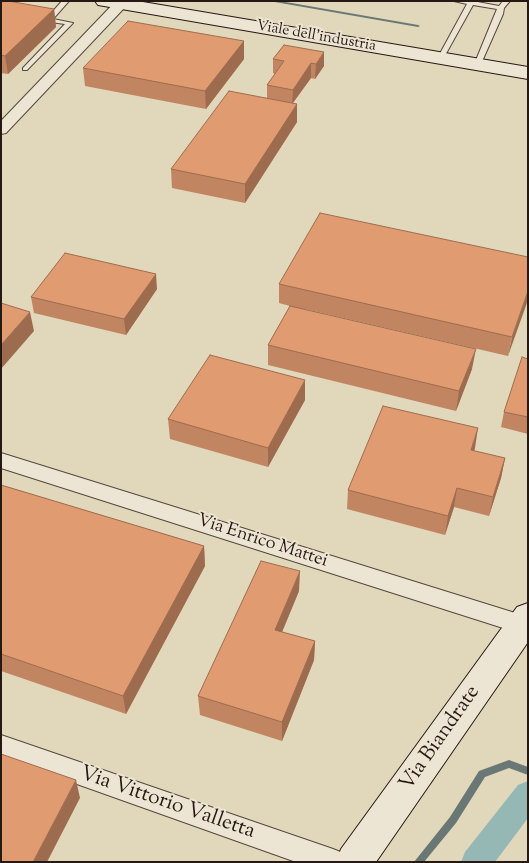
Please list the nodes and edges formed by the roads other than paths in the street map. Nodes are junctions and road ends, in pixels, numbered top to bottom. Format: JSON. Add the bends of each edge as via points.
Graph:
{"nodes":[{"id":1,"x":66,"y":1,"type":"edge"},
{"id":2,"x":458,"y":1,"type":"edge"},
{"id":3,"x":507,"y":1,"type":"edge"},
{"id":4,"x":112,"y":3,"type":"edge"},
{"id":5,"x":471,"y":3,"type":"junction"},
{"id":6,"x":501,"y":8,"type":"junction"},
{"id":7,"x":38,"y":18,"type":"edge"},
{"id":8,"x":48,"y":20,"type":"junction"},
{"id":9,"x":440,"y":59,"type":"junction"},
{"id":10,"x":478,"y":65,"type":"junction"},
{"id":11,"x":25,"y":69,"type":"dead end"},
{"id":12,"x":528,"y":74,"type":"edge"},
{"id":13,"x":1,"y":130,"type":"edge"},
{"id":14,"x":1,"y":460,"type":"edge"},
{"id":15,"x":525,"y":620,"type":"edge"},
{"id":16,"x":1,"y":746,"type":"edge"},
{"id":17,"x":333,"y":862,"type":"edge"},
{"id":18,"x":354,"y":862,"type":"edge"}],
"edges":[{"from":1,"to":8,"type":"lane"},
{"from":2,"to":5,"type":"lane"},
{"from":3,"to":6,"type":"lane"},
{"from":4,"to":9,"type":"main road","name":"Viale dell'industria"},
{"from":4,"to":13,"type":"street"},
{"from":5,"to":6,"type":"lane"},
{"from":5,"to":9,"type":"lane"},
{"from":6,"to":10,"type":"lane"},
{"from":7,"to":8,"type":"lane"},
{"from":8,"to":11,"type":"lane","via":[[70,24]]},
{"from":9,"to":10,"type":"main road","name":"Viale dell'industria"},
{"from":10,"to":12,"type":"main road","name":"Viale dell'industria"},
{"from":14,"to":15,"type":"street","name":"Via Enrico Mattei"},
{"from":15,"to":18,"type":"main road","name":"Via Biandrate"},
{"from":16,"to":17,"type":"street","name":"Via Vittorio Valletta"}]}
